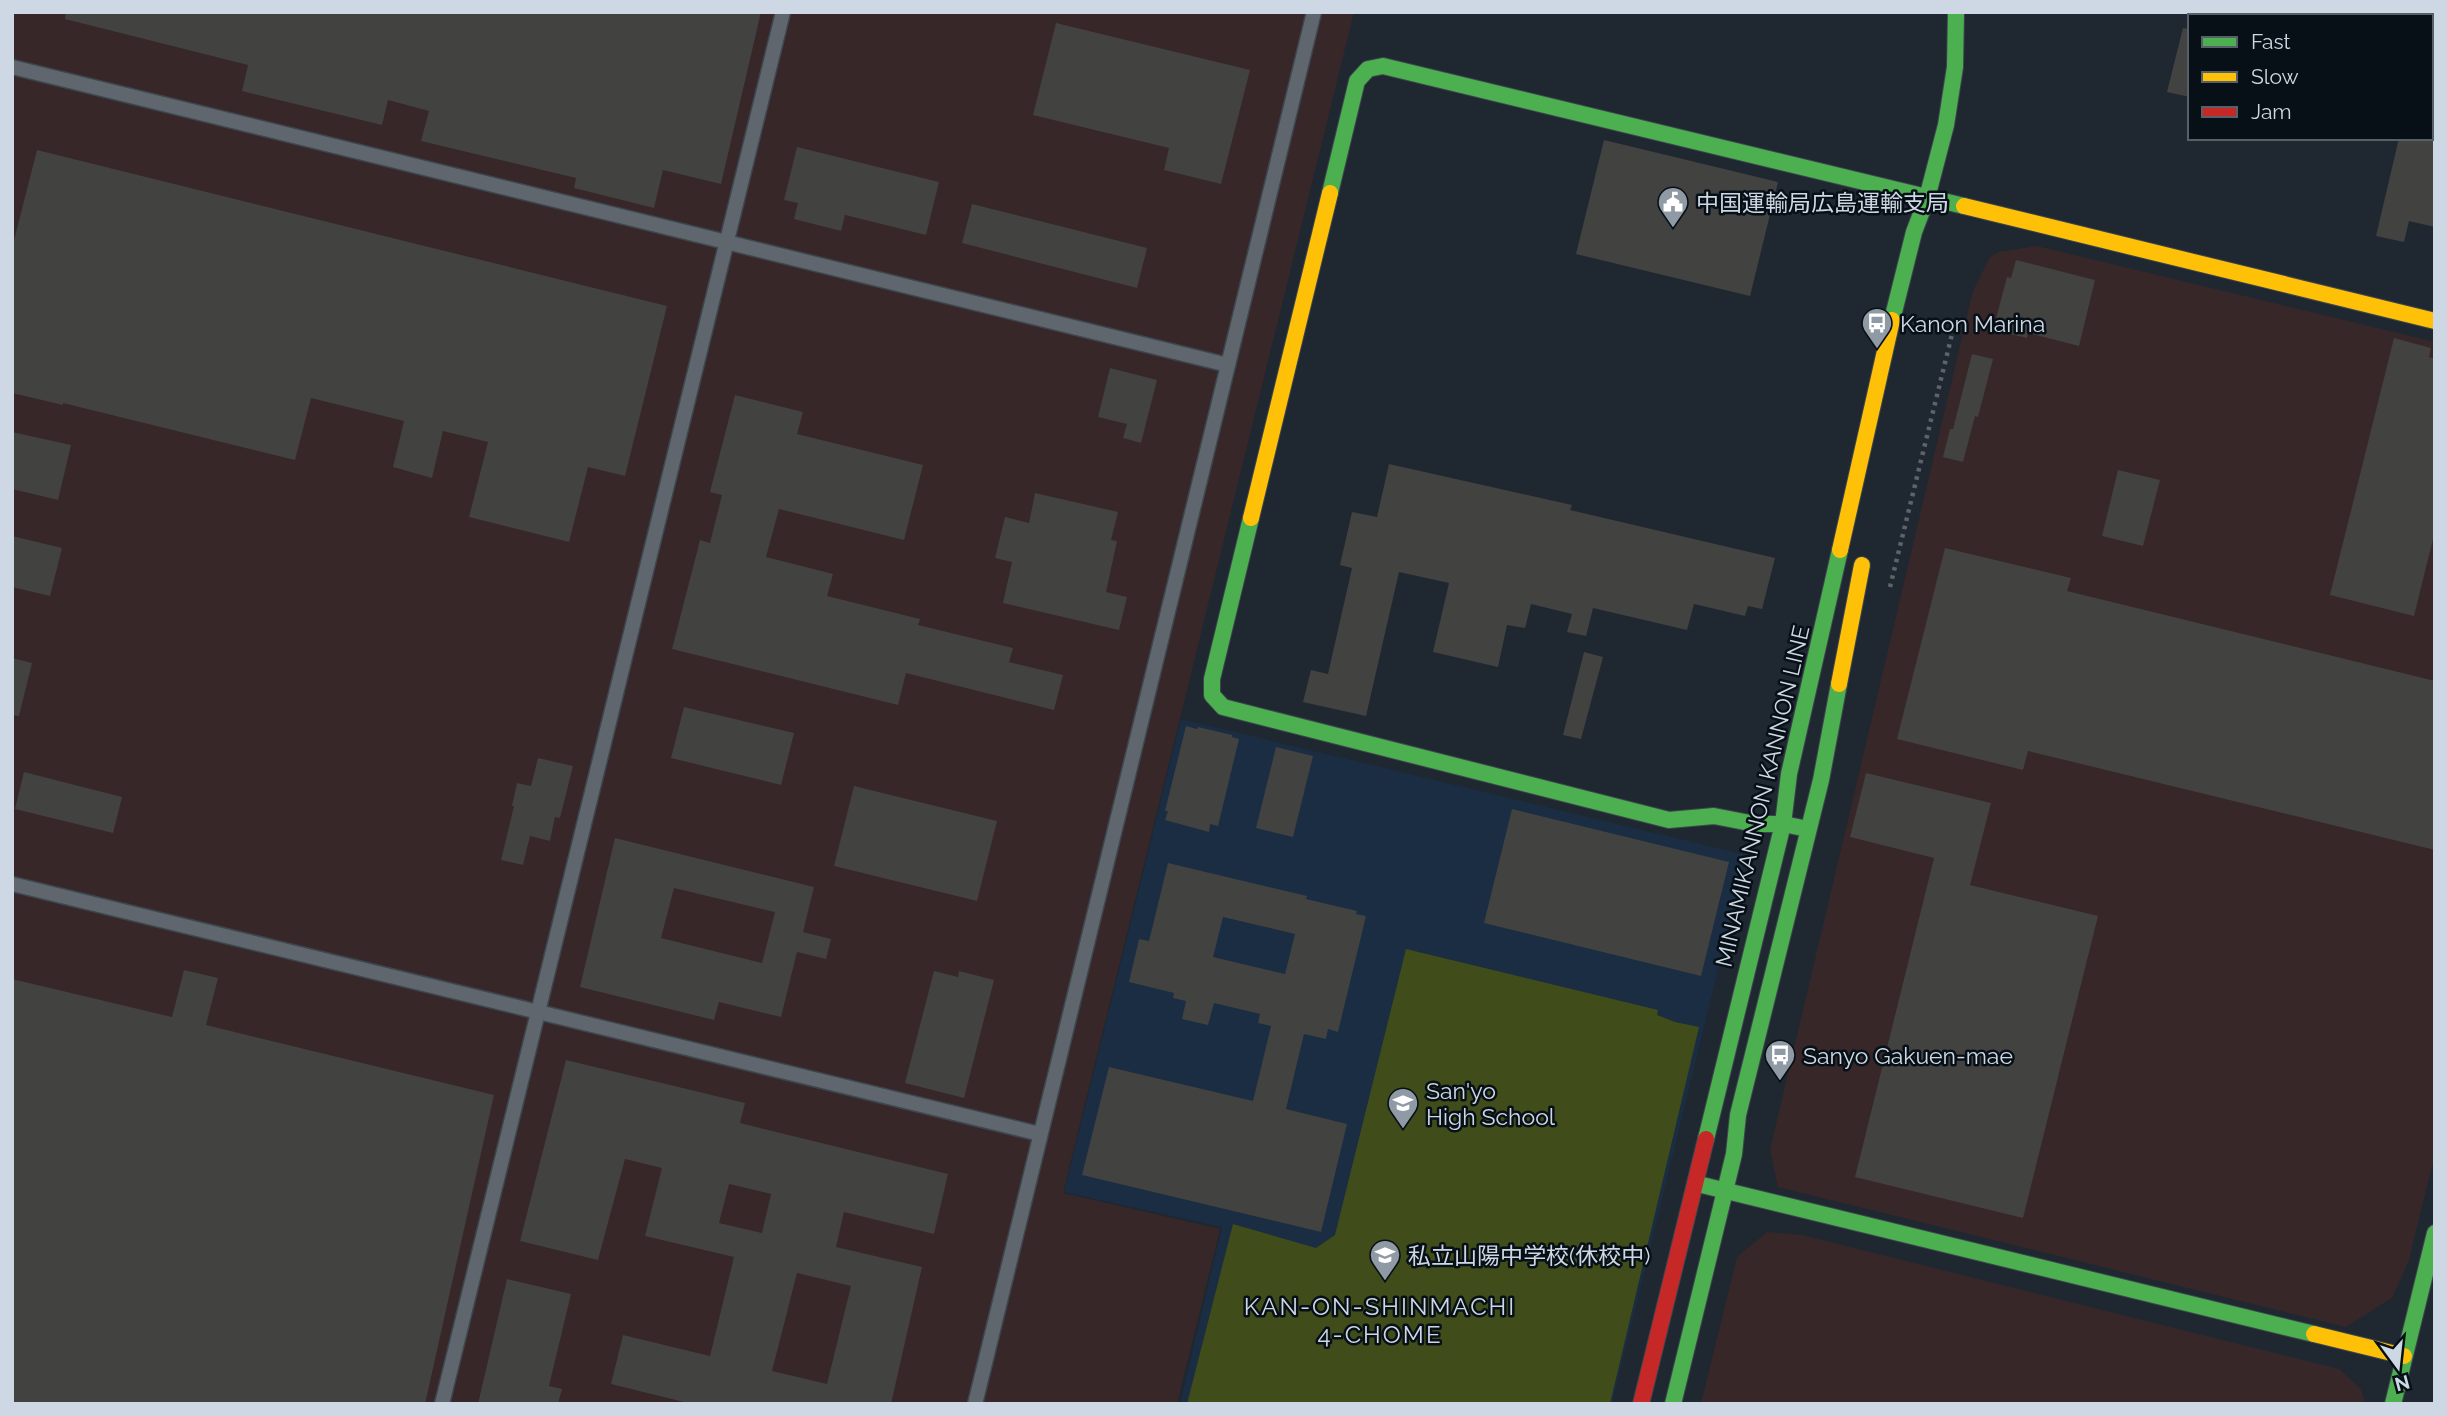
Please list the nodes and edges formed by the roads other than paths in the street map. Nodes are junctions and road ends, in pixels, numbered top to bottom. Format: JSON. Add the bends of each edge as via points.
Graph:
{"nodes":[{"id":1,"x":783,"y":12,"type":"edge"},
{"id":2,"x":1314,"y":12,"type":"edge"},
{"id":3,"x":1956,"y":12,"type":"edge"},
{"id":4,"x":12,"y":67,"type":"edge"},
{"id":5,"x":1927,"y":198,"type":"junction"},
{"id":6,"x":726,"y":241,"type":"junction"},
{"id":7,"x":2435,"y":321,"type":"edge"},
{"id":8,"x":1900,"y":356,"type":"dead end"},
{"id":9,"x":1228,"y":365,"type":"junction"},
{"id":10,"x":1866,"y":543,"type":"dead end"},
{"id":11,"x":1783,"y":824,"type":"junction"},
{"id":12,"x":1808,"y":829,"type":"junction"},
{"id":13,"x":12,"y":884,"type":"edge"},
{"id":14,"x":538,"y":1011,"type":"junction"},
{"id":15,"x":1040,"y":1134,"type":"junction"},
{"id":16,"x":1695,"y":1183,"type":"junction"},
{"id":17,"x":1724,"y":1190,"type":"junction"},
{"id":18,"x":2435,"y":1233,"type":"edge"},
{"id":19,"x":2404,"y":1356,"type":"junction"},
{"id":20,"x":442,"y":1404,"type":"edge"},
{"id":21,"x":975,"y":1404,"type":"edge"},
{"id":22,"x":1641,"y":1404,"type":"edge"},
{"id":23,"x":1672,"y":1404,"type":"edge"},
{"id":24,"x":2393,"y":1404,"type":"edge"}],
"edges":[{"from":1,"to":6,"type":"lane"},
{"from":2,"to":9,"type":"lane"},
{"from":3,"to":5,"type":"street","name":"MINAMIKANNON KANNON LINE","via":[[1951,96]]},
{"from":4,"to":6,"type":"lane"},
{"from":5,"to":7,"type":"street"},
{"from":5,"to":8,"type":"street","name":"MINAMIKANNON KANNON LINE","via":[[1926,234]]},
{"from":5,"to":11,"type":"street","name":"MINAMIKANNON KANNON LINE","via":[[1894,311],[1789,774]]},
{"from":5,"to":11,"type":"street","via":[[1394,67],[1377,66],[1364,72],[1357,81],[1212,678],[1212,695],[1223,707],[1237,711],[1669,820],[1714,816]]},
{"from":6,"to":9,"type":"lane"},
{"from":6,"to":14,"type":"lane"},
{"from":9,"to":15,"type":"lane"},
{"from":10,"to":12,"type":"street"},
{"from":11,"to":12,"type":"street"},
{"from":11,"to":16,"type":"street","name":"MINAMIKANNON KANNON LINE"},
{"from":12,"to":17,"type":"street"},
{"from":13,"to":14,"type":"lane"},
{"from":14,"to":15,"type":"lane"},
{"from":14,"to":20,"type":"lane"},
{"from":15,"to":21,"type":"lane"},
{"from":16,"to":17,"type":"street"},
{"from":16,"to":22,"type":"street","name":"MINAMIKANNON KANNON LINE"},
{"from":17,"to":19,"type":"street"},
{"from":17,"to":23,"type":"street"},
{"from":18,"to":19,"type":"street"},
{"from":19,"to":24,"type":"street"}]}
